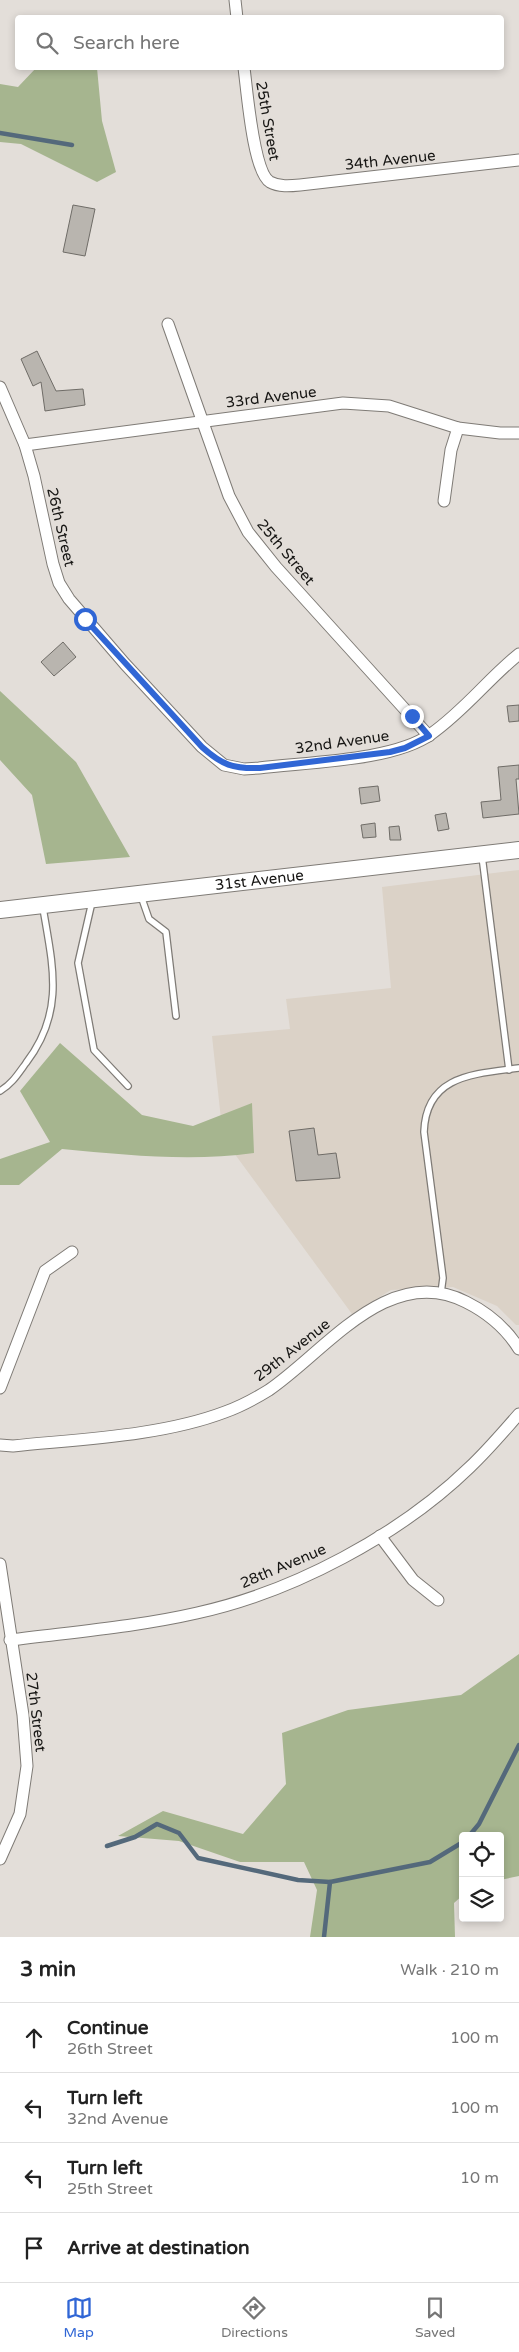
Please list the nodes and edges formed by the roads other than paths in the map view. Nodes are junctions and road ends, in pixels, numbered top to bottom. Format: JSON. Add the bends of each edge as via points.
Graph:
{"nodes":[{"id":1,"x":235,"y":0,"type":"edge"},
{"id":2,"x":237,"y":15,"type":"edge"},
{"id":3,"x":244,"y":70,"type":"edge"},
{"id":4,"x":519,"y":160,"type":"edge"},
{"id":5,"x":265,"y":178,"type":"joint"},
{"id":6,"x":168,"y":324,"type":"dead end"},
{"id":7,"x":0,"y":387,"type":"edge"},
{"id":8,"x":203,"y":421,"type":"junction"},
{"id":9,"x":458,"y":428,"type":"junction"},
{"id":10,"x":519,"y":433,"type":"edge"},
{"id":11,"x":25,"y":445,"type":"junction"},
{"id":12,"x":444,"y":501,"type":"dead end"},
{"id":13,"x":519,"y":654,"type":"edge"},
{"id":14,"x":429,"y":736,"type":"junction"},
{"id":15,"x":224,"y":765,"type":"joint"},
{"id":16,"x":519,"y":850,"type":"edge"},
{"id":17,"x":482,"y":854,"type":"junction"},
{"id":18,"x":140,"y":894,"type":"junction"},
{"id":19,"x":93,"y":900,"type":"junction"},
{"id":20,"x":42,"y":905,"type":"junction"},
{"id":21,"x":0,"y":910,"type":"edge"},
{"id":22,"x":176,"y":1016,"type":"dead end"},
{"id":23,"x":519,"y":1068,"type":"edge"},
{"id":24,"x":509,"y":1070,"type":"junction"},
{"id":25,"x":128,"y":1086,"type":"dead end"},
{"id":26,"x":0,"y":1092,"type":"edge"},
{"id":27,"x":72,"y":1252,"type":"dead end"},
{"id":28,"x":441,"y":1293,"type":"junction"},
{"id":29,"x":519,"y":1349,"type":"edge"},
{"id":30,"x":2,"y":1376,"type":"edge"},
{"id":31,"x":0,"y":1388,"type":"edge"},
{"id":32,"x":519,"y":1414,"type":"edge"},
{"id":33,"x":0,"y":1445,"type":"edge"},
{"id":34,"x":380,"y":1536,"type":"junction"},
{"id":35,"x":0,"y":1564,"type":"edge"},
{"id":36,"x":438,"y":1600,"type":"dead end"},
{"id":37,"x":10,"y":1640,"type":"junction"},
{"id":38,"x":0,"y":1859,"type":"edge"}],
"edges":[{"from":1,"to":2,"type":"street"},
{"from":3,"to":5,"type":"street","name":"25th Street","via":[[257,158]]},
{"from":4,"to":5,"type":"street","name":"34th Avenue","via":[[300,185],[278,185]]},
{"from":6,"to":8,"type":"street","name":"25th Street"},
{"from":7,"to":11,"type":"street","name":"26th Street"},
{"from":8,"to":9,"type":"street","name":"33rd Avenue","via":[[343,403],[369,403],[389,406]]},
{"from":8,"to":11,"type":"street","name":"33rd Avenue"},
{"from":8,"to":14,"type":"street","name":"25th Street","via":[[229,496],[240,520],[261,550]]},
{"from":9,"to":10,"type":"street","name":"33rd Avenue"},
{"from":9,"to":12,"type":"street","via":[[451,450]]},
{"from":11,"to":15,"type":"street","name":"26th Street","via":[[59,583],[119,658],[202,747]]},
{"from":13,"to":14,"type":"street","name":"32nd Avenue"},
{"from":14,"to":15,"type":"street","name":"32nd Avenue","via":[[405,748],[375,754],[260,768]]},
{"from":16,"to":17,"type":"street","name":"31st Avenue"},
{"from":17,"to":18,"type":"street","name":"31st Avenue"},
{"from":17,"to":24,"type":"lane"},
{"from":18,"to":19,"type":"street","name":"31st Avenue"},
{"from":18,"to":22,"type":"lane","via":[[149,918],[166,932]]},
{"from":19,"to":20,"type":"street","name":"31st Avenue"},
{"from":19,"to":25,"type":"lane","via":[[78,963],[94,1050]]},
{"from":20,"to":21,"type":"street","name":"31st Avenue"},
{"from":20,"to":26,"type":"lane","via":[[54,999],[48,1026],[36,1051],[10,1085]]},
{"from":23,"to":24,"type":"lane"},
{"from":24,"to":28,"type":"lane","via":[[471,1076],[448,1084],[434,1096],[426,1112],[424,1132],[443,1278]]},
{"from":27,"to":30,"type":"street","via":[[45,1271]]},
{"from":28,"to":29,"type":"street","name":"29th Avenue","via":[[458,1298],[487,1314]]},
{"from":28,"to":33,"type":"street","name":"29th Avenue","via":[[396,1297],[370,1309],[268,1390],[203,1420],[150,1431]]},
{"from":30,"to":31,"type":"street"},
{"from":32,"to":34,"type":"street","name":"28th Avenue","via":[[470,1467],[413,1514]]},
{"from":34,"to":36,"type":"street","via":[[413,1580]]},
{"from":34,"to":37,"type":"street","name":"28th Avenue","via":[[292,1582],[200,1613]]},
{"from":35,"to":37,"type":"street","name":"27th Street"},
{"from":37,"to":38,"type":"street","name":"27th Street","via":[[23,1714],[27,1766],[20,1814]]}]}
